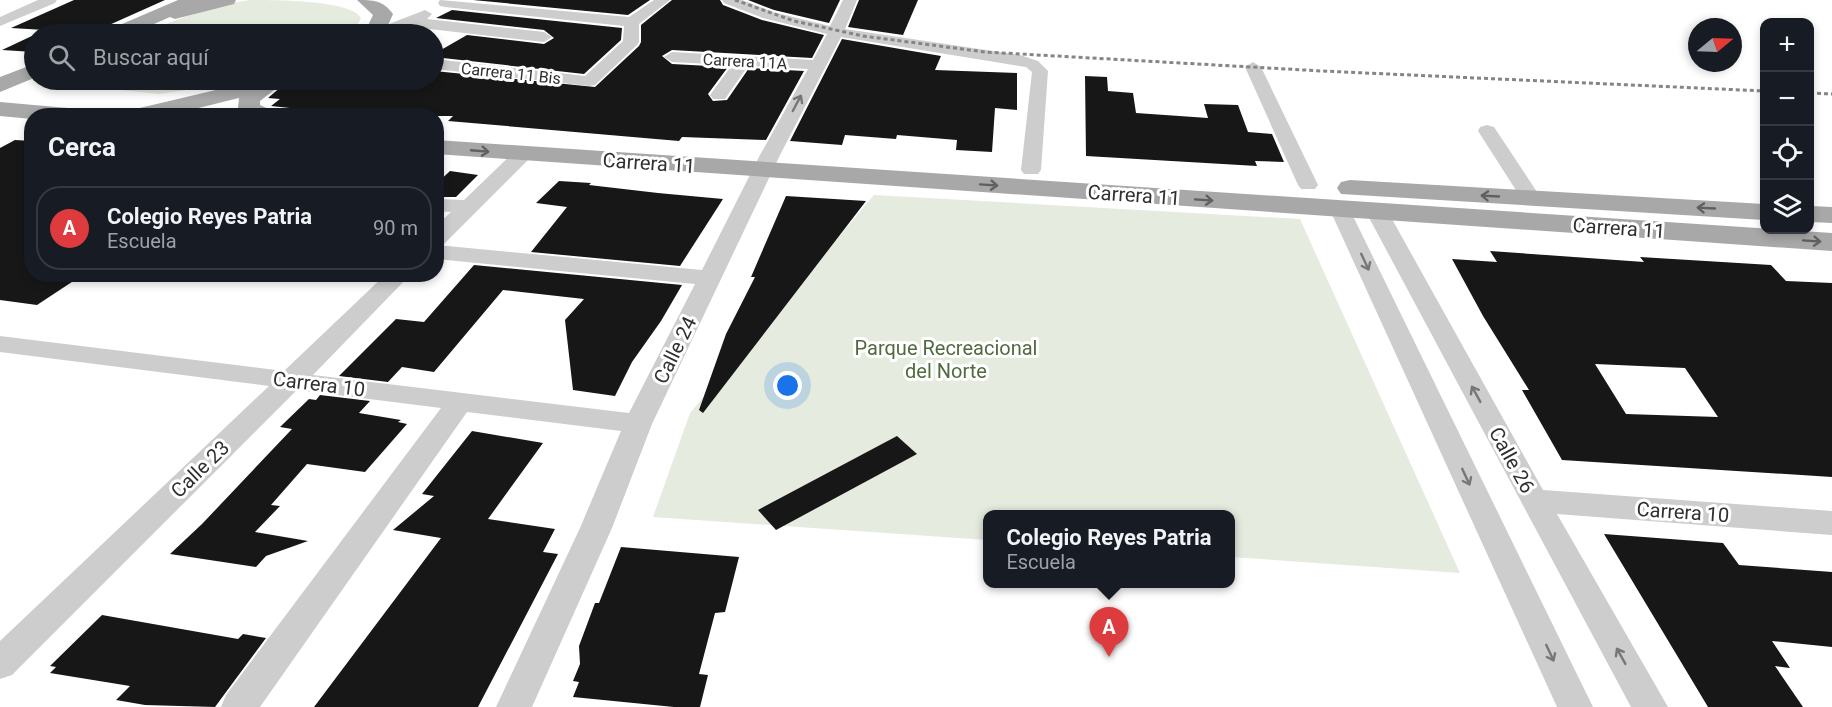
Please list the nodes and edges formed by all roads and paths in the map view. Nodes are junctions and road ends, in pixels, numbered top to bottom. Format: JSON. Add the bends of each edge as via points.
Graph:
{"nodes":[{"id":1,"x":50,"y":0,"type":"edge"},
{"id":2,"x":194,"y":0,"type":"edge"},
{"id":3,"x":227,"y":0,"type":"edge"},
{"id":4,"x":366,"y":0,"type":"edge"},
{"id":5,"x":529,"y":0,"type":"edge"},
{"id":6,"x":663,"y":0,"type":"edge"},
{"id":7,"x":729,"y":0,"type":"edge"},
{"id":8,"x":764,"y":0,"type":"edge"},
{"id":9,"x":850,"y":0,"type":"edge"},
{"id":10,"x":447,"y":1,"type":"edge"},
{"id":11,"x":514,"y":9,"type":"junction"},
{"id":12,"x":145,"y":21,"type":"junction"},
{"id":13,"x":0,"y":22,"type":"edge"},
{"id":14,"x":411,"y":22,"type":"junction"},
{"id":15,"x":632,"y":22,"type":"junction"},
{"id":16,"x":138,"y":24,"type":"edge"},
{"id":17,"x":379,"y":24,"type":"edge"},
{"id":18,"x":405,"y":24,"type":"edge"},
{"id":19,"x":429,"y":24,"type":"edge"},
{"id":20,"x":838,"y":25,"type":"junction"},
{"id":21,"x":444,"y":26,"type":"edge"},
{"id":22,"x":887,"y":28,"type":"dead end"},
{"id":23,"x":544,"y":37,"type":"dead end"},
{"id":24,"x":672,"y":57,"type":"dead end"},
{"id":25,"x":743,"y":61,"type":"junction"},
{"id":26,"x":818,"y":64,"type":"junction"},
{"id":27,"x":444,"y":65,"type":"edge"},
{"id":28,"x":1252,"y":67,"type":"dead end"},
{"id":29,"x":24,"y":74,"type":"edge"},
{"id":30,"x":0,"y":85,"type":"edge"},
{"id":31,"x":238,"y":90,"type":"edge"},
{"id":32,"x":260,"y":90,"type":"edge"},
{"id":33,"x":719,"y":95,"type":"dead end"},
{"id":34,"x":167,"y":108,"type":"edge"},
{"id":35,"x":249,"y":108,"type":"edge"},
{"id":36,"x":0,"y":109,"type":"edge"},
{"id":37,"x":24,"y":111,"type":"edge"},
{"id":38,"x":444,"y":131,"type":"edge"},
{"id":39,"x":1487,"y":131,"type":"dead end"},
{"id":40,"x":444,"y":148,"type":"edge"},
{"id":41,"x":523,"y":154,"type":"junction"},
{"id":42,"x":766,"y":162,"type":"junction"},
{"id":43,"x":1031,"y":170,"type":"junction"},
{"id":44,"x":1308,"y":185,"type":"junction"},
{"id":45,"x":1531,"y":198,"type":"junction"},
{"id":46,"x":444,"y":205,"type":"edge"},
{"id":47,"x":470,"y":207,"type":"junction"},
{"id":48,"x":1340,"y":210,"type":"junction"},
{"id":49,"x":1377,"y":212,"type":"junction"},
{"id":50,"x":1760,"y":212,"type":"edge"},
{"id":51,"x":1814,"y":214,"type":"edge"},
{"id":52,"x":1832,"y":216,"type":"edge"},
{"id":53,"x":444,"y":231,"type":"edge"},
{"id":54,"x":1832,"y":242,"type":"edge"},
{"id":55,"x":444,"y":253,"type":"edge"},
{"id":56,"x":710,"y":278,"type":"junction"},
{"id":57,"x":392,"y":282,"type":"edge"},
{"id":58,"x":0,"y":344,"type":"edge"},
{"id":59,"x":291,"y":381,"type":"junction"},
{"id":60,"x":460,"y":402,"type":"junction"},
{"id":61,"x":639,"y":424,"type":"junction"},
{"id":62,"x":1534,"y":501,"type":"junction"},
{"id":63,"x":1832,"y":523,"type":"edge"},
{"id":64,"x":0,"y":664,"type":"edge"},
{"id":65,"x":239,"y":707,"type":"edge"},
{"id":66,"x":514,"y":707,"type":"edge"},
{"id":67,"x":1575,"y":707,"type":"edge"},
{"id":68,"x":1650,"y":707,"type":"edge"}],
"edges":[{"from":1,"to":13,"type":"street"},
{"from":2,"to":12,"type":"main road"},
{"from":3,"to":12,"type":"main road"},
{"from":4,"to":17,"type":"main road","via":[[383,14]]},
{"from":5,"to":11,"type":"street"},
{"from":6,"to":15,"type":"street"},
{"from":7,"to":20,"type":"street","via":[[768,15]]},
{"from":8,"to":20,"type":"street"},
{"from":9,"to":20,"type":"street","name":"Calle 24"},
{"from":10,"to":11,"type":"street"},
{"from":10,"to":14,"type":"street"},
{"from":11,"to":15,"type":"street"},
{"from":12,"to":16,"type":"main road"},
{"from":14,"to":18,"type":"street"},
{"from":14,"to":19,"type":"street"},
{"from":15,"to":27,"type":"street","name":"Carrera 11 Bis","via":[[631,42],[589,81]]},
{"from":20,"to":22,"type":"street"},
{"from":20,"to":26,"type":"street","name":"Calle 24"},
{"from":20,"to":43,"type":"street","via":[[1032,64],[1040,71]]},
{"from":21,"to":23,"type":"street"},
{"from":24,"to":25,"type":"street","name":"Carrera 11A"},
{"from":25,"to":26,"type":"street","name":"Carrera 11A"},
{"from":25,"to":33,"type":"street"},
{"from":42,"to":26,"type":"street","name":"Calle 24","one_way":true},
{"from":28,"to":44,"type":"street"},
{"from":29,"to":30,"type":"main road"},
{"from":31,"to":34,"type":"main road"},
{"from":32,"to":35,"type":"main road","via":[[249,99]]},
{"from":36,"to":37,"type":"main road"},
{"from":38,"to":42,"type":"main road","name":"Carrera 11"},
{"from":39,"to":45,"type":"street"},
{"from":40,"to":41,"type":"main road","name":"Carrera 11","one_way":true},
{"from":41,"to":42,"type":"main road","name":"Carrera 11"},
{"from":41,"to":47,"type":"street"},
{"from":42,"to":43,"type":"main road","name":"Carrera 11"},
{"from":42,"to":48,"type":"main road","name":"Carrera 11","one_way":true},
{"from":42,"to":56,"type":"street","name":"Calle 24"},
{"from":43,"to":44,"type":"main road","name":"Carrera 11"},
{"from":45,"to":44,"type":"main road","name":"Carrera 11","one_way":true},
{"from":50,"to":45,"type":"main road","name":"Carrera 11","one_way":true},
{"from":46,"to":47,"type":"street"},
{"from":47,"to":53,"type":"street"},
{"from":48,"to":49,"type":"main road","name":"Carrera 11"},
{"from":48,"to":67,"type":"street","one_way":true},
{"from":49,"to":54,"type":"main road","name":"Carrera 11","one_way":true},
{"from":62,"to":49,"type":"street","name":"Calle 26","one_way":true},
{"from":51,"to":52,"type":"main road"},
{"from":55,"to":56,"type":"street"},
{"from":56,"to":61,"type":"street","name":"Calle 24"},
{"from":57,"to":59,"type":"street","name":"Calle 23"},
{"from":58,"to":59,"type":"street","name":"Carrera 10"},
{"from":59,"to":60,"type":"street","name":"Carrera 10"},
{"from":59,"to":64,"type":"street","name":"Calle 23"},
{"from":60,"to":61,"type":"street","name":"Carrera 10"},
{"from":60,"to":65,"type":"street"},
{"from":61,"to":66,"type":"street","name":"Calle 24"},
{"from":62,"to":63,"type":"street","name":"Carrera 10"},
{"from":68,"to":62,"type":"street","name":"Calle 26","one_way":true}]}
